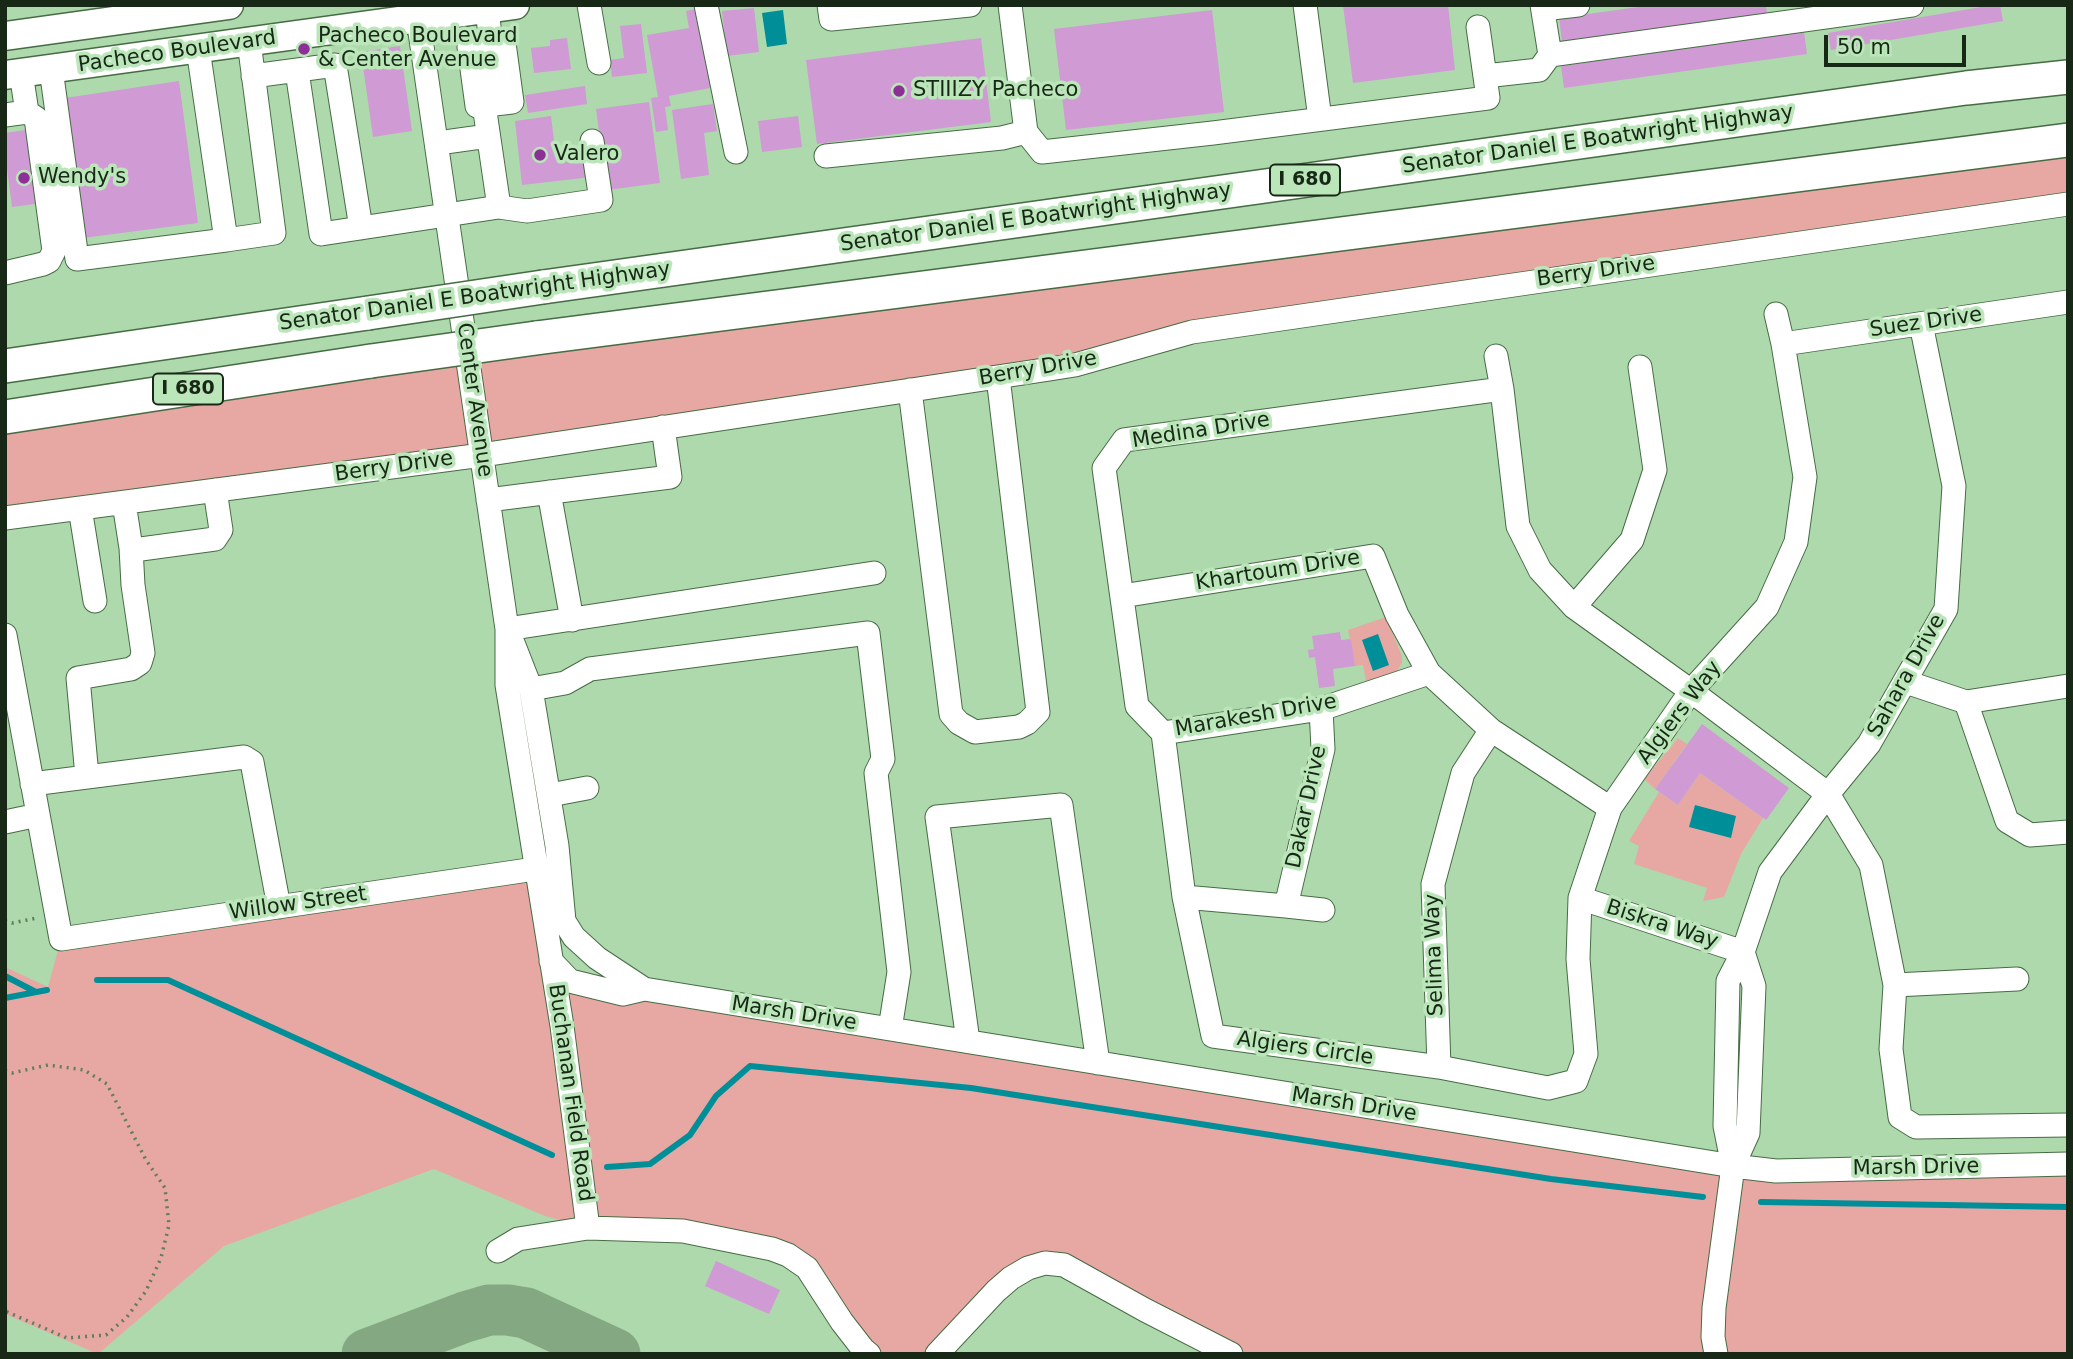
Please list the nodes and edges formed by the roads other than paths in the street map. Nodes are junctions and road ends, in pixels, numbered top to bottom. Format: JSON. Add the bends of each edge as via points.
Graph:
{"nodes":[{"id":1,"x":229,"y":5,"type":"edge"},
{"id":2,"x":514,"y":5,"type":"edge"},
{"id":3,"x":589,"y":5,"type":"edge"},
{"id":4,"x":706,"y":5,"type":"edge"},
{"id":5,"x":829,"y":5,"type":"edge"},
{"id":6,"x":971,"y":5,"type":"edge"},
{"id":7,"x":1010,"y":5,"type":"edge"},
{"id":8,"x":1304,"y":5,"type":"edge"},
{"id":9,"x":1578,"y":5,"type":"edge"},
{"id":10,"x":1912,"y":5,"type":"edge"},
{"id":11,"x":1543,"y":7,"type":"edge"},
{"id":12,"x":487,"y":9,"type":"junction"},
{"id":13,"x":126,"y":12,"type":"edge"},
{"id":14,"x":417,"y":12,"type":"edge"},
{"id":15,"x":1787,"y":14,"type":"edge"},
{"id":16,"x":1478,"y":27,"type":"dead end"},
{"id":17,"x":5,"y":36,"type":"edge"},
{"id":18,"x":249,"y":42,"type":"junction"},
{"id":19,"x":489,"y":44,"type":"junction"},
{"id":20,"x":198,"y":48,"type":"junction"},
{"id":21,"x":1550,"y":55,"type":"junction"},
{"id":22,"x":599,"y":63,"type":"dead end"},
{"id":23,"x":2068,"y":64,"type":"edge"},
{"id":24,"x":51,"y":69,"type":"junction"},
{"id":25,"x":297,"y":71,"type":"junction"},
{"id":26,"x":13,"y":74,"type":"edge"},
{"id":27,"x":254,"y":76,"type":"junction"},
{"id":28,"x":1485,"y":76,"type":"junction"},
{"id":29,"x":2068,"y":77,"type":"edge"},
{"id":30,"x":1966,"y":88,"type":"junction"},
{"id":31,"x":489,"y":104,"type":"junction"},
{"id":32,"x":16,"y":114,"type":"edge"},
{"id":33,"x":1320,"y":119,"type":"junction"},
{"id":34,"x":1026,"y":132,"type":"junction"},
{"id":35,"x":488,"y":136,"type":"junction"},
{"id":36,"x":2068,"y":140,"type":"edge"},
{"id":37,"x":592,"y":141,"type":"dead end"},
{"id":38,"x":438,"y":143,"type":"junction"},
{"id":39,"x":736,"y":152,"type":"dead end"},
{"id":40,"x":826,"y":156,"type":"dead end"},
{"id":41,"x":2068,"y":204,"type":"edge"},
{"id":42,"x":499,"y":207,"type":"junction"},
{"id":43,"x":447,"y":215,"type":"junction"},
{"id":44,"x":360,"y":228,"type":"junction"},
{"id":45,"x":226,"y":240,"type":"junction"},
{"id":46,"x":5,"y":273,"type":"edge"},
{"id":47,"x":2067,"y":309,"type":"edge"},
{"id":48,"x":1776,"y":314,"type":"dead end"},
{"id":49,"x":1922,"y":324,"type":"junction"},
{"id":50,"x":1783,"y":344,"type":"junction"},
{"id":51,"x":1496,"y":356,"type":"dead end"},
{"id":52,"x":5,"y":366,"type":"edge"},
{"id":53,"x":1640,"y":367,"type":"dead end"},
{"id":54,"x":998,"y":377,"type":"junction"},
{"id":55,"x":1502,"y":389,"type":"junction"},
{"id":56,"x":910,"y":390,"type":"junction"},
{"id":57,"x":5,"y":417,"type":"edge"},
{"id":58,"x":663,"y":428,"type":"junction"},
{"id":59,"x":482,"y":455,"type":"junction"},
{"id":60,"x":215,"y":491,"type":"junction"},
{"id":61,"x":549,"y":492,"type":"junction"},
{"id":62,"x":488,"y":500,"type":"junction"},
{"id":63,"x":124,"y":503,"type":"junction"},
{"id":64,"x":80,"y":508,"type":"junction"},
{"id":65,"x":5,"y":518,"type":"edge"},
{"id":66,"x":131,"y":548,"type":"junction"},
{"id":67,"x":874,"y":573,"type":"dead end"},
{"id":68,"x":1122,"y":596,"type":"junction"},
{"id":69,"x":95,"y":601,"type":"dead end"},
{"id":70,"x":1574,"y":607,"type":"junction"},
{"id":71,"x":572,"y":620,"type":"junction"},
{"id":72,"x":507,"y":629,"type":"junction"},
{"id":73,"x":5,"y":635,"type":"edge"},
{"id":74,"x":1429,"y":673,"type":"junction"},
{"id":75,"x":9,"y":678,"type":"edge"},
{"id":76,"x":1906,"y":682,"type":"junction"},
{"id":77,"x":2068,"y":685,"type":"edge"},
{"id":78,"x":531,"y":689,"type":"junction"},
{"id":79,"x":1691,"y":691,"type":"junction"},
{"id":80,"x":1966,"y":702,"type":"junction"},
{"id":81,"x":1321,"y":709,"type":"junction"},
{"id":82,"x":1491,"y":730,"type":"junction"},
{"id":83,"x":1163,"y":733,"type":"junction"},
{"id":84,"x":87,"y":776,"type":"junction"},
{"id":85,"x":32,"y":784,"type":"junction"},
{"id":86,"x":587,"y":788,"type":"dead end"},
{"id":87,"x":1828,"y":794,"type":"junction"},
{"id":88,"x":550,"y":795,"type":"junction"},
{"id":89,"x":1610,"y":808,"type":"junction"},
{"id":90,"x":38,"y":816,"type":"junction"},
{"id":91,"x":5,"y":822,"type":"edge"},
{"id":92,"x":2068,"y":832,"type":"edge"},
{"id":93,"x":535,"y":869,"type":"junction"},
{"id":94,"x":1184,"y":897,"type":"junction"},
{"id":95,"x":1580,"y":898,"type":"junction"},
{"id":96,"x":1286,"y":906,"type":"junction"},
{"id":97,"x":278,"y":907,"type":"junction"},
{"id":98,"x":1322,"y":911,"type":"dead end"},
{"id":99,"x":574,"y":937,"type":"joint"},
{"id":100,"x":1743,"y":952,"type":"junction"},
{"id":101,"x":551,"y":961,"type":"junction"},
{"id":102,"x":2017,"y":979,"type":"dead end"},
{"id":103,"x":1895,"y":985,"type":"junction"},
{"id":104,"x":644,"y":989,"type":"junction"},
{"id":105,"x":890,"y":1029,"type":"junction"},
{"id":106,"x":968,"y":1041,"type":"junction"},
{"id":107,"x":1098,"y":1063,"type":"junction"},
{"id":108,"x":1439,"y":1067,"type":"junction"},
{"id":109,"x":1576,"y":1081,"type":"joint"},
{"id":110,"x":2068,"y":1125,"type":"edge"},
{"id":111,"x":2068,"y":1164,"type":"edge"},
{"id":112,"x":1733,"y":1166,"type":"junction"},
{"id":113,"x":587,"y":1228,"type":"junction"},
{"id":114,"x":498,"y":1251,"type":"dead end"},
{"id":115,"x":869,"y":1354,"type":"edge"},
{"id":116,"x":937,"y":1354,"type":"edge"},
{"id":117,"x":1231,"y":1354,"type":"edge"},
{"id":118,"x":1716,"y":1354,"type":"edge"}],
"edges":[{"from":1,"to":13,"type":"main road","name":"Pacheco Boulevard"},
{"from":2,"to":12,"type":"main road","name":"Pacheco Boulevard"},
{"from":3,"to":22,"type":"street"},
{"from":4,"to":39,"type":"street"},
{"from":5,"to":6,"type":"street","via":[[831,19]]},
{"from":7,"to":34,"type":"street"},
{"from":8,"to":33,"type":"street"},
{"from":9,"to":11,"type":"street"},
{"from":10,"to":15,"type":"street"},
{"from":11,"to":21,"type":"street"},
{"from":12,"to":14,"type":"main road","name":"Pacheco Boulevard"},
{"from":12,"to":19,"type":"street"},
{"from":13,"to":17,"type":"main road","name":"Pacheco Boulevard"},
{"from":14,"to":18,"type":"main road","name":"Pacheco Boulevard"},
{"from":14,"to":38,"type":"street","name":"Center Avenue"},
{"from":15,"to":21,"type":"street"},
{"from":16,"to":28,"type":"street"},
{"from":18,"to":20,"type":"main road","name":"Pacheco Boulevard"},
{"from":18,"to":27,"type":"street"},
{"from":19,"to":31,"type":"street","via":[[469,47],[477,106]]},
{"from":19,"to":31,"type":"street","via":[[504,43],[512,102]]},
{"from":20,"to":24,"type":"main road","name":"Pacheco Boulevard"},
{"from":20,"to":45,"type":"street"},
{"from":21,"to":28,"type":"street","via":[[1539,70]]},
{"from":23,"to":30,"type":"highway"},
{"from":24,"to":26,"type":"main road","name":"Pacheco Boulevard"},
{"from":24,"to":45,"type":"street","via":[[77,259]]},
{"from":25,"to":27,"type":"street"},
{"from":25,"to":44,"type":"street","via":[[335,65]]},
{"from":25,"to":44,"type":"street","via":[[321,234]]},
{"from":26,"to":32,"type":"street"},
{"from":27,"to":45,"type":"street","via":[[274,233]]},
{"from":28,"to":33,"type":"street","via":[[1488,97]]},
{"from":29,"to":30,"type":"highway","name":"Senator Daniel E Boatwright Highway","number":"I 680"},
{"from":30,"to":52,"type":"highway","name":"Senator Daniel E Boatwright Highway","number":"I 680","bridge":true},
{"from":31,"to":35,"type":"street"},
{"from":32,"to":46,"type":"street","via":[[36,118],[54,251],[43,264]]},
{"from":33,"to":34,"type":"street","via":[[1042,152]]},
{"from":34,"to":40,"type":"street"},
{"from":35,"to":38,"type":"street"},
{"from":35,"to":42,"type":"street"},
{"from":36,"to":57,"type":"highway","number":"I 680","bridge":true,"via":[[536,338]]},
{"from":37,"to":42,"type":"street","via":[[601,200],[527,211]]},
{"from":38,"to":43,"type":"street","name":"Center Avenue"},
{"from":41,"to":54,"type":"street","name":"Berry Drive","via":[[1192,332],[1075,365]]},
{"from":42,"to":43,"type":"street"},
{"from":43,"to":44,"type":"street"},
{"from":43,"to":59,"type":"street","name":"Center Avenue"},
{"from":47,"to":49,"type":"street","name":"Suez Drive"},
{"from":48,"to":50,"type":"street","name":"Algiers Way"},
{"from":49,"to":50,"type":"street","name":"Suez Drive"},
{"from":49,"to":76,"type":"street","name":"Sahara Drive","via":[[1954,486],[1946,609]]},
{"from":50,"to":79,"type":"street","name":"Algiers Way","via":[[1805,477],[1796,542],[1767,607]]},
{"from":51,"to":55,"type":"street"},
{"from":53,"to":70,"type":"street","via":[[1655,470],[1632,540]]},
{"from":54,"to":56,"type":"street","name":"Berry Drive"},
{"from":54,"to":56,"type":"street","via":[[1038,712],[1019,726],[975,732],[951,714]]},
{"from":55,"to":68,"type":"street","name":"Medina Drive","via":[[1124,440],[1104,468]]},
{"from":55,"to":70,"type":"street","via":[[1518,526],[1540,570]]},
{"from":56,"to":58,"type":"street","name":"Berry Drive"},
{"from":58,"to":59,"type":"street","name":"Berry Drive"},
{"from":58,"to":61,"type":"street","via":[[670,477]]},
{"from":59,"to":60,"type":"street","name":"Berry Drive"},
{"from":59,"to":62,"type":"street","name":"Center Avenue"},
{"from":60,"to":63,"type":"street","name":"Berry Drive"},
{"from":60,"to":66,"type":"street","via":[[221,530],[215,538]]},
{"from":61,"to":62,"type":"street"},
{"from":61,"to":71,"type":"street"},
{"from":62,"to":72,"type":"street","name":"Center Avenue"},
{"from":63,"to":64,"type":"street","name":"Berry Drive"},
{"from":63,"to":66,"type":"street"},
{"from":64,"to":65,"type":"street","name":"Berry Drive"},
{"from":64,"to":69,"type":"street"},
{"from":66,"to":84,"type":"street","via":[[143,653],[141,663],[131,669],[78,678]]},
{"from":67,"to":71,"type":"street"},
{"from":68,"to":74,"type":"street","name":"Khartoum Drive","via":[[1373,556],[1397,615]]},
{"from":68,"to":83,"type":"street","name":"Medina Drive","via":[[1137,706]]},
{"from":70,"to":79,"type":"street"},
{"from":71,"to":72,"type":"street"},
{"from":72,"to":78,"type":"street","name":"Center Avenue"},
{"from":72,"to":93,"type":"street","name":"Center Avenue","via":[[507,685]]},
{"from":73,"to":75,"type":"street"},
{"from":74,"to":81,"type":"street","name":"Marakesh Drive"},
{"from":74,"to":82,"type":"street","name":"Khartoum Drive"},
{"from":75,"to":85,"type":"street"},
{"from":76,"to":80,"type":"street"},
{"from":76,"to":87,"type":"street","name":"Sahara Drive","via":[[1869,744]]},
{"from":77,"to":80,"type":"street"},
{"from":78,"to":88,"type":"street","name":"Center Avenue"},
{"from":78,"to":105,"type":"street","via":[[565,683],[590,670],[868,633],[883,759],[876,773],[899,972]]},
{"from":79,"to":87,"type":"street"},
{"from":79,"to":89,"type":"street","name":"Algiers Way"},
{"from":80,"to":92,"type":"street","via":[[2007,821],[2030,835]]},
{"from":81,"to":83,"type":"street","name":"Marakesh Drive"},
{"from":81,"to":96,"type":"street","name":"Dakar Drive","via":[[1323,749]]},
{"from":82,"to":89,"type":"street","name":"Khartoum Drive"},
{"from":82,"to":108,"type":"street","name":"Selima Way","via":[[1463,773],[1433,884]]},
{"from":83,"to":94,"type":"street","name":"Algiers Circle"},
{"from":84,"to":85,"type":"street"},
{"from":84,"to":97,"type":"street","via":[[244,757],[252,762]]},
{"from":85,"to":90,"type":"street"},
{"from":86,"to":88,"type":"street"},
{"from":87,"to":100,"type":"street","name":"Sahara Drive","via":[[1770,872]]},
{"from":87,"to":103,"type":"street","via":[[1871,865]]},
{"from":88,"to":99,"type":"street","name":"Center Avenue","via":[[564,920]]},
{"from":89,"to":95,"type":"street","name":"Algiers Way"},
{"from":90,"to":91,"type":"street"},
{"from":90,"to":97,"type":"street","name":"Willow Street","via":[[61,939]]},
{"from":93,"to":97,"type":"street","name":"Willow Street"},
{"from":93,"to":101,"type":"street","name":"Center Avenue"},
{"from":94,"to":96,"type":"street"},
{"from":94,"to":108,"type":"street","name":"Algiers Circle","via":[[1213,1036]]},
{"from":95,"to":100,"type":"street","name":"Biskra Way"},
{"from":95,"to":109,"type":"street","name":"Algiers Way","via":[[1578,959],[1586,1055]]},
{"from":96,"to":98,"type":"street"},
{"from":99,"to":104,"type":"street","name":"Marsh Drive"},
{"from":100,"to":112,"type":"street","via":[[1754,986],[1748,1133]]},
{"from":101,"to":104,"type":"street","name":"Marsh Drive","via":[[570,981],[623,994]]},
{"from":101,"to":113,"type":"street","name":"Buchanan Field Road"},
{"from":102,"to":103,"type":"street"},
{"from":103,"to":110,"type":"street","via":[[1891,1049],[1900,1117],[1916,1127]]},
{"from":104,"to":105,"type":"street","name":"Marsh Drive"},
{"from":105,"to":106,"type":"street","name":"Marsh Drive"},
{"from":106,"to":107,"type":"street","name":"Marsh Drive"},
{"from":106,"to":107,"type":"street","via":[[937,817],[1061,805]]},
{"from":107,"to":112,"type":"street","name":"Marsh Drive"},
{"from":108,"to":109,"type":"street","name":"Algiers Circle","via":[[1548,1088]]},
{"from":111,"to":112,"type":"street","name":"Marsh Drive","via":[[1776,1171]]},
{"from":112,"to":118,"type":"street","via":[[1714,1308]]},
{"from":113,"to":114,"type":"street","via":[[518,1238]]},
{"from":113,"to":115,"type":"street","name":"Buchanan Field Road","via":[[683,1231],[788,1255],[807,1268]]},
{"from":116,"to":117,"type":"street","via":[[1011,1278],[1045,1263],[1064,1265]]}]}
